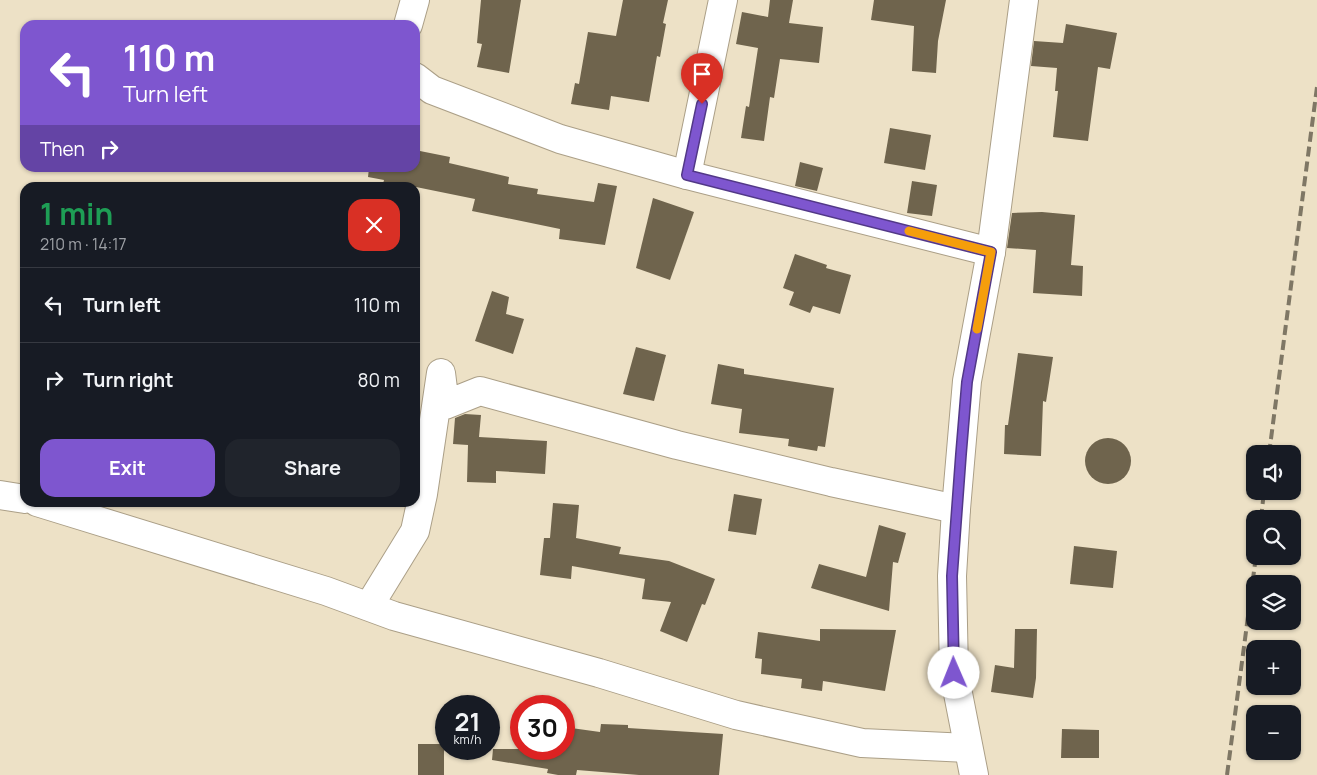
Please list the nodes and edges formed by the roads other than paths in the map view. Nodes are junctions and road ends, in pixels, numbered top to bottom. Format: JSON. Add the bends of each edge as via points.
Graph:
{"nodes":[{"id":1,"x":415,"y":0,"type":"edge"},
{"id":2,"x":723,"y":0,"type":"edge"},
{"id":3,"x":1024,"y":0,"type":"edge"},
{"id":4,"x":409,"y":20,"type":"edge"},
{"id":5,"x":420,"y":81,"type":"edge"},
{"id":6,"x":687,"y":175,"type":"junction"},
{"id":7,"x":991,"y":252,"type":"junction"},
{"id":8,"x":0,"y":495,"type":"edge"},
{"id":9,"x":20,"y":498,"type":"edge"},
{"id":10,"x":53,"y":507,"type":"edge"},
{"id":11,"x":956,"y":509,"type":"junction"},
{"id":12,"x":369,"y":606,"type":"junction"},
{"id":13,"x":968,"y":748,"type":"junction"},
{"id":14,"x":974,"y":775,"type":"edge"}],
"edges":[{"from":1,"to":4,"type":"street"},
{"from":2,"to":6,"type":"street"},
{"from":3,"to":7,"type":"street"},
{"from":5,"to":6,"type":"street","via":[[432,90],[560,139]]},
{"from":6,"to":7,"type":"street"},
{"from":7,"to":11,"type":"street","via":[[967,382]]},
{"from":8,"to":9,"type":"street"},
{"from":10,"to":12,"type":"street"},
{"from":11,"to":12,"type":"street","via":[[677,445],[480,391],[445,405],[441,373],[415,531]]},
{"from":11,"to":13,"type":"street","via":[[952,576],[954,673]]},
{"from":12,"to":13,"type":"street","via":[[736,715],[862,743]]},
{"from":13,"to":14,"type":"street"}]}
